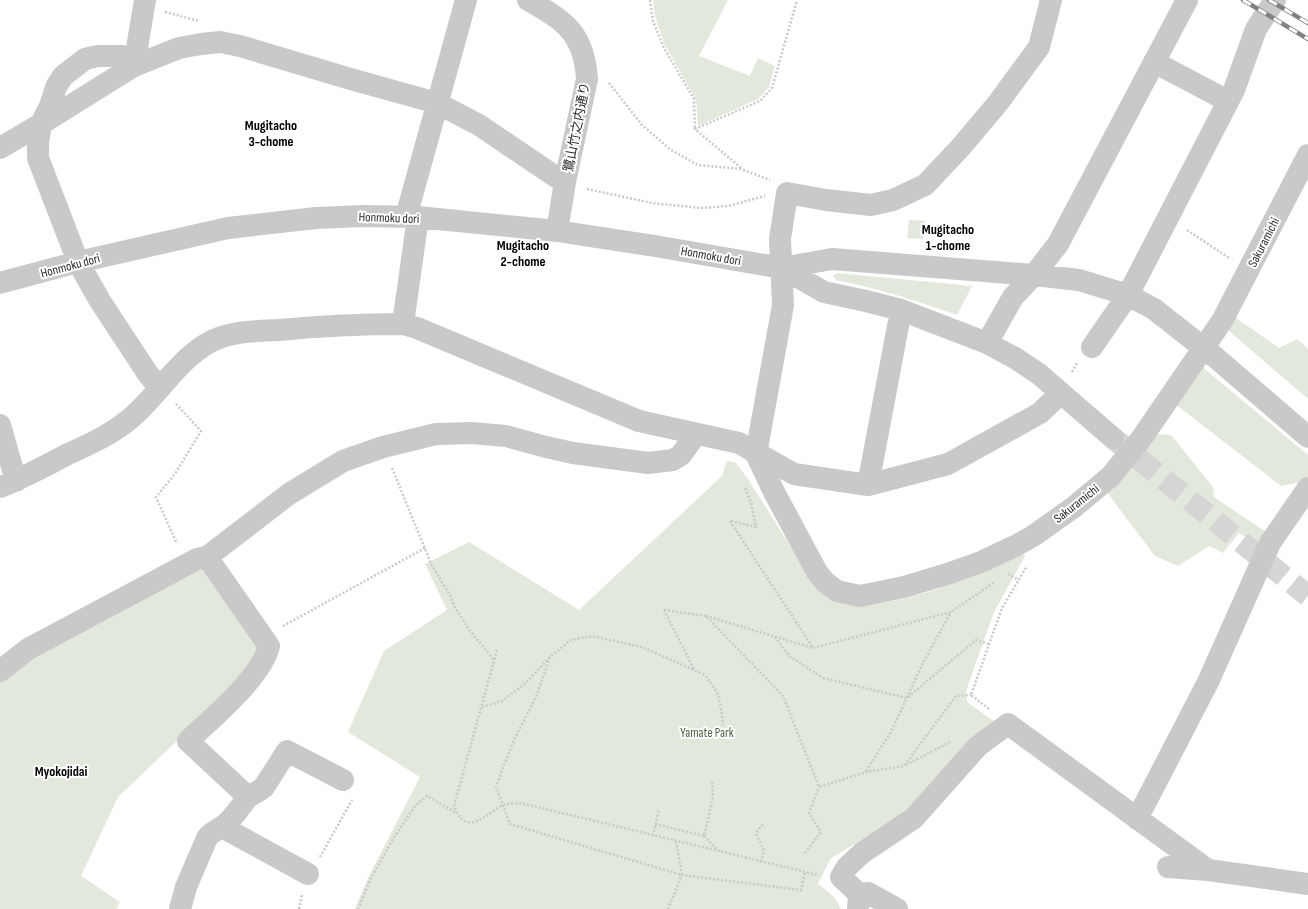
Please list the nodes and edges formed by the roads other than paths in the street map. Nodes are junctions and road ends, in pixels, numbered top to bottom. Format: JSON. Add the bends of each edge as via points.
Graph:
{"nodes":[{"id":1,"x":145,"y":0,"type":"edge"},
{"id":2,"x":466,"y":0,"type":"edge"},
{"id":3,"x":528,"y":0,"type":"edge"},
{"id":4,"x":1051,"y":0,"type":"edge"},
{"id":5,"x":1188,"y":0,"type":"edge"},
{"id":6,"x":1275,"y":0,"type":"edge"},
{"id":7,"x":1154,"y":62,"type":"junction"},
{"id":8,"x":134,"y":66,"type":"junction"},
{"id":9,"x":1228,"y":101,"type":"junction"},
{"id":10,"x":437,"y":103,"type":"junction"},
{"id":11,"x":41,"y":124,"type":"junction"},
{"id":12,"x":0,"y":148,"type":"edge"},
{"id":13,"x":1305,"y":166,"type":"edge"},
{"id":14,"x":560,"y":179,"type":"junction"},
{"id":15,"x":412,"y":217,"type":"junction"},
{"id":16,"x":557,"y":231,"type":"junction"},
{"id":17,"x":78,"y":262,"type":"junction"},
{"id":18,"x":782,"y":268,"type":"junction"},
{"id":19,"x":1034,"y":275,"type":"junction"},
{"id":20,"x":0,"y":283,"type":"edge"},
{"id":21,"x":1128,"y":295,"type":"junction"},
{"id":22,"x":901,"y":310,"type":"junction"},
{"id":23,"x":403,"y":324,"type":"junction"},
{"id":24,"x":987,"y":343,"type":"junction"},
{"id":25,"x":1092,"y":347,"type":"dead end"},
{"id":26,"x":160,"y":388,"type":"junction"},
{"id":27,"x":1061,"y":393,"type":"junction"},
{"id":28,"x":0,"y":425,"type":"edge"},
{"id":29,"x":696,"y":434,"type":"junction"},
{"id":30,"x":1308,"y":437,"type":"edge"},
{"id":31,"x":1113,"y":438,"type":"tunnel mouth"},
{"id":32,"x":756,"y":454,"type":"junction"},
{"id":33,"x":8,"y":484,"type":"edge"},
{"id":34,"x":868,"y":485,"type":"junction"},
{"id":35,"x":1308,"y":488,"type":"edge"},
{"id":36,"x":207,"y":557,"type":"junction"},
{"id":37,"x":0,"y":671,"type":"edge"},
{"id":38,"x":343,"y":780,"type":"road end"},
{"id":39,"x":248,"y":797,"type":"junction"},
{"id":40,"x":1137,"y":819,"type":"junction"},
{"id":41,"x":222,"y":827,"type":"junction"},
{"id":42,"x":1168,"y":867,"type":"dead end"},
{"id":43,"x":1208,"y":870,"type":"junction"},
{"id":44,"x":308,"y":874,"type":"road end"},
{"id":45,"x":1308,"y":884,"type":"edge"},
{"id":46,"x":859,"y":901,"type":"edge"},
{"id":47,"x":180,"y":909,"type":"edge"},
{"id":48,"x":897,"y":909,"type":"edge"}],
"edges":[{"from":1,"to":8,"type":"street"},
{"from":2,"to":10,"type":"street"},
{"from":3,"to":14,"type":"street","name":"鷺山竹之内通り","via":[[567,26],[582,49],[586,66],[587,79]]},
{"from":4,"to":18,"type":"street","via":[[1039,47],[998,104],[925,184],[893,200],[871,205],[787,193],[780,239]]},
{"from":5,"to":7,"type":"street"},
{"from":6,"to":9,"type":"street","via":[[1256,30]]},
{"from":7,"to":9,"type":"street"},
{"from":7,"to":19,"type":"street","via":[[1058,244]]},
{"from":8,"to":10,"type":"street","via":[[179,48],[220,42]]},
{"from":8,"to":11,"type":"street"},
{"from":8,"to":11,"type":"street","via":[[123,56],[97,56],[85,59],[63,76]]},
{"from":9,"to":21,"type":"street"},
{"from":10,"to":14,"type":"street","via":[[479,125]]},
{"from":10,"to":15,"type":"street"},
{"from":11,"to":12,"type":"street"},
{"from":11,"to":17,"type":"street","via":[[38,158]]},
{"from":13,"to":32,"type":"street","name":"Sakuramichi","via":[[1222,321],[1141,439],[1111,476],[1074,507],[1016,545],[981,562],[904,587],[860,596],[837,591],[817,572]]},
{"from":14,"to":16,"type":"street","name":"鷺山竹之内通り"},
{"from":15,"to":16,"type":"street","name":"Honmoku dori"},
{"from":15,"to":17,"type":"street","name":"Honmoku dori","via":[[316,218],[228,228]]},
{"from":15,"to":23,"type":"street"},
{"from":16,"to":18,"type":"street","name":"Honmoku dori"},
{"from":17,"to":20,"type":"street","name":"Honmoku dori"},
{"from":17,"to":26,"type":"street","via":[[100,301]]},
{"from":18,"to":19,"type":"street","name":"Honmoku dori","via":[[832,259]]},
{"from":18,"to":22,"type":"street","name":"Honmoku dori","via":[[824,292]]},
{"from":18,"to":32,"type":"street","via":[[783,305]]},
{"from":19,"to":21,"type":"street","name":"Honmoku dori","via":[[1079,280]]},
{"from":19,"to":24,"type":"street","via":[[1013,297]]},
{"from":21,"to":25,"type":"street"},
{"from":21,"to":30,"type":"street","name":"Honmoku dori","via":[[1154,309],[1179,328]]},
{"from":22,"to":24,"type":"street","name":"Honmoku dori"},
{"from":22,"to":34,"type":"street"},
{"from":23,"to":26,"type":"street","via":[[306,327],[240,333],[219,338],[190,356]]},
{"from":23,"to":29,"type":"street","via":[[639,421]]},
{"from":24,"to":27,"type":"street","name":"Honmoku dori","via":[[1039,374]]},
{"from":26,"to":33,"type":"street","via":[[142,408],[107,435]]},
{"from":27,"to":31,"type":"street","name":"Honmoku dori"},
{"from":27,"to":34,"type":"street","via":[[1040,413],[948,464]]},
{"from":28,"to":33,"type":"street"},
{"from":29,"to":32,"type":"street","via":[[739,443]]},
{"from":29,"to":36,"type":"street","via":[[681,455],[673,460],[648,463],[573,454],[506,436],[472,433],[436,434],[383,447],[343,461],[296,490]]},
{"from":32,"to":34,"type":"street","via":[[794,474]]},
{"from":35,"to":40,"type":"street","via":[[1270,543],[1208,682]]},
{"from":36,"to":37,"type":"street","via":[[186,564],[28,649]]},
{"from":36,"to":39,"type":"street","via":[[269,646],[257,672],[188,741]]},
{"from":38,"to":39,"type":"street","via":[[287,751],[264,787]]},
{"from":39,"to":41,"type":"street"},
{"from":40,"to":43,"type":"street"},
{"from":40,"to":46,"type":"street","via":[[1008,724],[978,746],[914,818],[847,867],[841,877]]},
{"from":41,"to":44,"type":"street"},
{"from":41,"to":47,"type":"street","via":[[207,838],[186,887]]},
{"from":42,"to":43,"type":"street"},
{"from":43,"to":45,"type":"street"},
{"from":46,"to":48,"type":"street","via":[[868,893]]}]}
